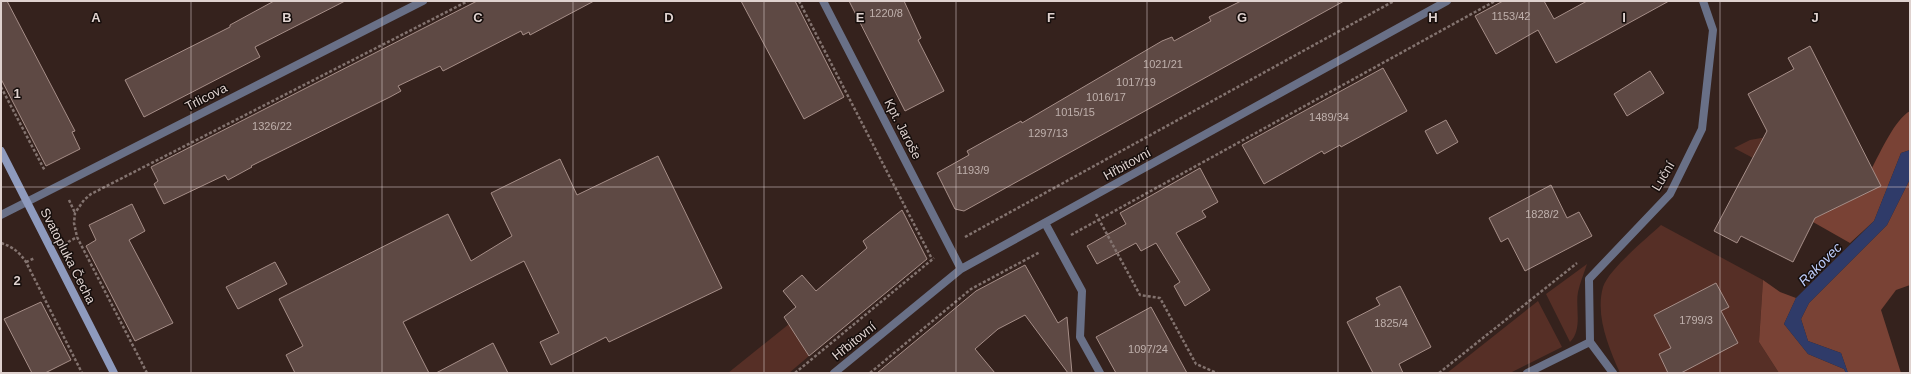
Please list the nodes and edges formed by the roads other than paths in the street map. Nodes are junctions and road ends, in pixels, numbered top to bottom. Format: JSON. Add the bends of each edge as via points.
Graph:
{"nodes":[{"id":1,"x":423,"y":1,"type":"edge"},
{"id":2,"x":823,"y":1,"type":"edge"},
{"id":3,"x":1447,"y":1,"type":"edge"},
{"id":4,"x":1703,"y":1,"type":"edge"},
{"id":5,"x":1,"y":151,"type":"edge"},
{"id":6,"x":27,"y":201,"type":"junction"},
{"id":7,"x":1,"y":215,"type":"edge"},
{"id":8,"x":1045,"y":223,"type":"junction"},
{"id":9,"x":961,"y":269,"type":"junction"},
{"id":10,"x":1590,"y":342,"type":"junction"},
{"id":11,"x":114,"y":373,"type":"edge"},
{"id":12,"x":834,"y":373,"type":"edge"},
{"id":13,"x":1100,"y":373,"type":"edge"},
{"id":14,"x":1527,"y":373,"type":"edge"},
{"id":15,"x":1613,"y":373,"type":"edge"}],
"edges":[{"from":1,"to":6,"type":"street","name":"Trlicova"},
{"from":2,"to":9,"type":"street","name":"Kpt. Jaroše"},
{"from":3,"to":8,"type":"street","name":"Hřbitovní"},
{"from":4,"to":10,"type":"street","name":"Luční","via":[[1713,30],[1702,129],[1670,194],[1589,279]]},
{"from":5,"to":6,"type":"street","name":"Svatopluka Čecha"},
{"from":6,"to":7,"type":"street","name":"Trlicova"},
{"from":6,"to":11,"type":"street","name":"Svatopluka Čecha"},
{"from":8,"to":9,"type":"street","name":"Hřbitovní"},
{"from":8,"to":13,"type":"street","via":[[1082,291],[1080,338]]},
{"from":9,"to":12,"type":"street","name":"Hřbitovní"},
{"from":10,"to":14,"type":"street"},
{"from":10,"to":15,"type":"street"}]}
